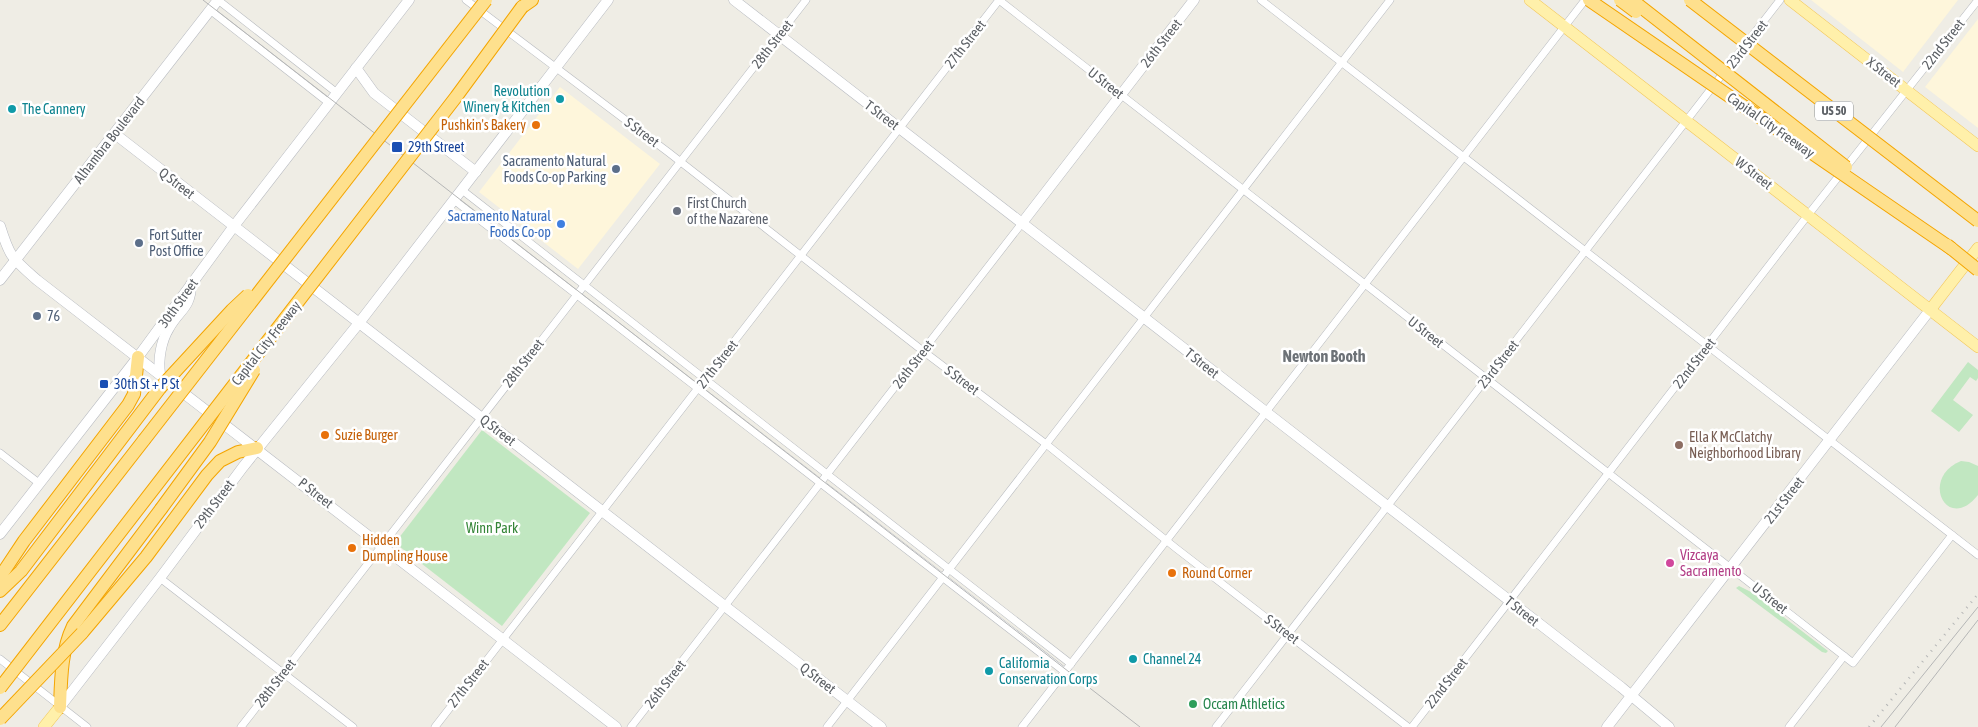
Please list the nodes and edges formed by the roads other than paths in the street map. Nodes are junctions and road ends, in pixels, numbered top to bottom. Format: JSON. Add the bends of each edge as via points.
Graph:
{"nodes":[{"id":1,"x":218,"y":0,"type":"edge"},
{"id":2,"x":409,"y":0,"type":"edge"},
{"id":3,"x":466,"y":0,"type":"edge"},
{"id":4,"x":486,"y":0,"type":"edge"},
{"id":5,"x":608,"y":0,"type":"edge"},
{"id":6,"x":734,"y":0,"type":"edge"},
{"id":7,"x":806,"y":0,"type":"edge"},
{"id":8,"x":999,"y":0,"type":"edge"},
{"id":9,"x":1194,"y":0,"type":"edge"},
{"id":10,"x":1261,"y":0,"type":"edge"},
{"id":11,"x":1390,"y":0,"type":"edge"},
{"id":12,"x":1530,"y":0,"type":"edge"},
{"id":13,"x":1585,"y":0,"type":"edge"},
{"id":14,"x":1590,"y":0,"type":"edge"},
{"id":15,"x":1620,"y":0,"type":"edge"},
{"id":16,"x":1632,"y":0,"type":"edge"},
{"id":17,"x":1690,"y":0,"type":"edge"},
{"id":18,"x":1780,"y":0,"type":"edge"},
{"id":19,"x":1790,"y":0,"type":"edge"},
{"id":20,"x":1978,"y":0,"type":"edge"},
{"id":21,"x":527,"y":2,"type":"edge"},
{"id":22,"x":210,"y":10,"type":"junction"},
{"id":23,"x":1565,"y":26,"type":"junction"},
{"id":24,"x":779,"y":35,"type":"junction"},
{"id":25,"x":1341,"y":62,"type":"junction"},
{"id":26,"x":356,"y":68,"type":"junction"},
{"id":27,"x":556,"y":68,"type":"junction"},
{"id":28,"x":1907,"y":90,"type":"junction"},
{"id":29,"x":337,"y":93,"type":"junction"},
{"id":30,"x":1121,"y":95,"type":"junction"},
{"id":31,"x":1759,"y":99,"type":"junction"},
{"id":32,"x":329,"y":103,"type":"junction"},
{"id":33,"x":1687,"y":121,"type":"junction"},
{"id":34,"x":900,"y":128,"type":"junction"},
{"id":35,"x":114,"y":134,"type":"junction"},
{"id":36,"x":1978,"y":146,"type":"edge"},
{"id":37,"x":1464,"y":156,"type":"junction"},
{"id":38,"x":681,"y":162,"type":"junction"},
{"id":39,"x":476,"y":172,"type":"junction"},
{"id":40,"x":1242,"y":189,"type":"junction"},
{"id":41,"x":462,"y":190,"type":"junction"},
{"id":42,"x":454,"y":200,"type":"junction"},
{"id":43,"x":1808,"y":215,"type":"junction"},
{"id":44,"x":1978,"y":221,"type":"edge"},
{"id":45,"x":1022,"y":223,"type":"junction"},
{"id":46,"x":0,"y":226,"type":"edge"},
{"id":47,"x":234,"y":226,"type":"junction"},
{"id":48,"x":1978,"y":248,"type":"edge"},
{"id":49,"x":1952,"y":249,"type":"junction"},
{"id":50,"x":1586,"y":252,"type":"junction"},
{"id":51,"x":801,"y":256,"type":"junction"},
{"id":52,"x":15,"y":261,"type":"junction"},
{"id":53,"x":1978,"y":270,"type":"edge"},
{"id":54,"x":272,"y":273,"type":"junction"},
{"id":55,"x":0,"y":280,"type":"edge"},
{"id":56,"x":191,"y":284,"type":"junction"},
{"id":57,"x":1365,"y":284,"type":"junction"},
{"id":58,"x":585,"y":285,"type":"junction"},
{"id":59,"x":576,"y":294,"type":"junction"},
{"id":60,"x":1930,"y":310,"type":"junction"},
{"id":61,"x":1144,"y":317,"type":"junction"},
{"id":62,"x":282,"y":322,"type":"junction"},
{"id":63,"x":359,"y":323,"type":"junction"},
{"id":64,"x":1707,"y":346,"type":"junction"},
{"id":65,"x":1978,"y":347,"type":"edge"},
{"id":66,"x":923,"y":351,"type":"junction"},
{"id":67,"x":138,"y":357,"type":"junction"},
{"id":68,"x":160,"y":374,"type":"junction"},
{"id":69,"x":705,"y":379,"type":"junction"},
{"id":70,"x":1487,"y":379,"type":"junction"},
{"id":71,"x":698,"y":388,"type":"junction"},
{"id":72,"x":1266,"y":412,"type":"junction"},
{"id":73,"x":481,"y":417,"type":"junction"},
{"id":74,"x":1830,"y":440,"type":"junction"},
{"id":75,"x":1046,"y":444,"type":"junction"},
{"id":76,"x":257,"y":448,"type":"junction"},
{"id":77,"x":0,"y":453,"type":"edge"},
{"id":78,"x":1609,"y":473,"type":"junction"},
{"id":79,"x":828,"y":474,"type":"junction"},
{"id":80,"x":820,"y":483,"type":"junction"},
{"id":81,"x":40,"y":484,"type":"junction"},
{"id":82,"x":1388,"y":507,"type":"junction"},
{"id":83,"x":603,"y":512,"type":"junction"},
{"id":84,"x":0,"y":534,"type":"edge"},
{"id":85,"x":1952,"y":535,"type":"junction"},
{"id":86,"x":1167,"y":540,"type":"junction"},
{"id":87,"x":382,"y":544,"type":"junction"},
{"id":88,"x":1978,"y":555,"type":"edge"},
{"id":89,"x":1731,"y":567,"type":"junction"},
{"id":90,"x":950,"y":569,"type":"junction"},
{"id":91,"x":0,"y":577,"type":"edge"},
{"id":92,"x":160,"y":578,"type":"junction"},
{"id":93,"x":943,"y":578,"type":"junction"},
{"id":94,"x":0,"y":590,"type":"edge"},
{"id":95,"x":1510,"y":601,"type":"junction"},
{"id":96,"x":725,"y":606,"type":"junction"},
{"id":97,"x":0,"y":625,"type":"edge"},
{"id":98,"x":1289,"y":634,"type":"junction"},
{"id":99,"x":504,"y":639,"type":"junction"},
{"id":100,"x":1844,"y":656,"type":"junction"},
{"id":101,"x":0,"y":659,"type":"edge"},
{"id":102,"x":1071,"y":664,"type":"junction"},
{"id":103,"x":283,"y":672,"type":"junction"},
{"id":104,"x":1065,"y":672,"type":"junction"},
{"id":105,"x":0,"y":688,"type":"edge"},
{"id":106,"x":1631,"y":696,"type":"junction"},
{"id":107,"x":847,"y":701,"type":"junction"},
{"id":108,"x":60,"y":707,"type":"junction"},
{"id":109,"x":0,"y":719,"type":"edge"},
{"id":110,"x":44,"y":727,"type":"edge"},
{"id":111,"x":87,"y":727,"type":"edge"},
{"id":112,"x":240,"y":727,"type":"edge"},
{"id":113,"x":353,"y":727,"type":"edge"},
{"id":114,"x":434,"y":727,"type":"edge"},
{"id":115,"x":616,"y":727,"type":"edge"},
{"id":116,"x":631,"y":727,"type":"edge"},
{"id":117,"x":827,"y":727,"type":"edge"},
{"id":118,"x":881,"y":727,"type":"edge"},
{"id":119,"x":1022,"y":727,"type":"edge"},
{"id":120,"x":1216,"y":727,"type":"edge"},
{"id":121,"x":1410,"y":727,"type":"edge"},
{"id":122,"x":1607,"y":727,"type":"edge"},
{"id":123,"x":1670,"y":727,"type":"edge"},
{"id":124,"x":1789,"y":727,"type":"edge"}],
"edges":[{"from":1,"to":22,"type":"main road","name":"Alhambra Boulevard"},
{"from":1,"to":29,"type":"street"},
{"from":2,"to":26,"type":"main road","name":"30th Street"},
{"from":3,"to":27,"type":"street","name":"S Street"},
{"from":4,"to":54,"type":"highway","bridge":true},
{"from":5,"to":27,"type":"main road","name":"29th Street"},
{"from":6,"to":24,"type":"main road","name":"T Street"},
{"from":7,"to":24,"type":"street","name":"28th Street"},
{"from":8,"to":30,"type":"street","name":"U Street"},
{"from":8,"to":34,"type":"street","name":"27th Street"},
{"from":9,"to":30,"type":"main road","name":"26th Street"},
{"from":10,"to":25,"type":"street"},
{"from":11,"to":25,"type":"street"},
{"from":12,"to":23,"type":"main road","name":"W Street"},
{"from":13,"to":23,"type":"street"},
{"from":14,"to":49,"type":"highway","name":"Capital City Freeway","bridge":true},
{"from":15,"to":31,"type":"highway","bridge":true},
{"from":16,"to":31,"type":"highway","number":"US 50","bridge":true},
{"from":17,"to":44,"type":"highway","number":"US 50","bridge":true},
{"from":18,"to":33,"type":"street","name":"23rd Street"},
{"from":19,"to":28,"type":"main road","name":"X Street"},
{"from":20,"to":28,"type":"street","name":"22nd Street"},
{"from":21,"to":62,"type":"highway","name":"Capital City Freeway","bridge":true},
{"from":22,"to":32,"type":"street"},
{"from":22,"to":35,"type":"main road","name":"Alhambra Boulevard"},
{"from":23,"to":33,"type":"main road","name":"W Street"},
{"from":23,"to":37,"type":"street"},
{"from":24,"to":34,"type":"main road","name":"T Street"},
{"from":24,"to":38,"type":"street","name":"28th Street"},
{"from":25,"to":37,"type":"street"},
{"from":25,"to":40,"type":"street"},
{"from":26,"to":29,"type":"main road","name":"30th Street"},
{"from":26,"to":39,"type":"main road","via":[[374,93]]},
{"from":27,"to":38,"type":"street","name":"S Street"},
{"from":27,"to":39,"type":"main road","name":"29th Street"},
{"from":28,"to":36,"type":"main road","name":"X Street"},
{"from":28,"to":43,"type":"street","name":"22nd Street"},
{"from":29,"to":32,"type":"main road","name":"30th Street"},
{"from":30,"to":40,"type":"street","name":"U Street"},
{"from":30,"to":45,"type":"main road","name":"26th Street"},
{"from":31,"to":49,"type":"highway","name":"Capital City Freeway","number":"US 50","bridge":true},
{"from":32,"to":47,"type":"main road","name":"30th Street"},
{"from":33,"to":43,"type":"main road","name":"W Street"},
{"from":33,"to":50,"type":"street","name":"23rd Street"},
{"from":34,"to":45,"type":"main road","name":"T Street"},
{"from":34,"to":51,"type":"street","name":"27th Street"},
{"from":35,"to":47,"type":"main road","name":"Q Street"},
{"from":35,"to":52,"type":"main road","name":"Alhambra Boulevard"},
{"from":37,"to":50,"type":"street"},
{"from":37,"to":57,"type":"street"},
{"from":38,"to":51,"type":"street","name":"S Street"},
{"from":38,"to":58,"type":"street","name":"28th Street"},
{"from":39,"to":41,"type":"main road","name":"29th Street"},
{"from":40,"to":57,"type":"street","name":"U Street"},
{"from":40,"to":61,"type":"street"},
{"from":41,"to":42,"type":"main road","name":"29th Street"},
{"from":41,"to":58,"type":"street"},
{"from":42,"to":59,"type":"street"},
{"from":42,"to":63,"type":"main road","name":"29th Street"},
{"from":43,"to":60,"type":"main road","name":"W Street"},
{"from":43,"to":64,"type":"street","name":"22nd Street"},
{"from":45,"to":61,"type":"main road","name":"T Street"},
{"from":45,"to":66,"type":"street","name":"26th Street"},
{"from":46,"to":52,"type":"main road","via":[[7,249]]},
{"from":47,"to":56,"type":"main road","name":"30th Street"},
{"from":47,"to":63,"type":"main road","name":"Q Street"},
{"from":48,"to":60,"type":"main road","name":"21st Street"},
{"from":49,"to":53,"type":"highway","name":"Capital City Freeway","bridge":true},
{"from":50,"to":64,"type":"street"},
{"from":50,"to":70,"type":"street","name":"23rd Street"},
{"from":51,"to":66,"type":"street","name":"S Street"},
{"from":51,"to":69,"type":"street","name":"27th Street"},
{"from":52,"to":55,"type":"main road","name":"Alhambra Boulevard"},
{"from":52,"to":67,"type":"main road","name":"P Street"},
{"from":54,"to":94,"type":"highway","bridge":true,"via":[[232,310],[160,388],[21,571]]},
{"from":54,"to":97,"type":"highway","bridge":true},
{"from":56,"to":67,"type":"main road","name":"30th Street"},
{"from":56,"to":68,"type":"main road","via":[[191,298],[168,329],[163,343]]},
{"from":57,"to":70,"type":"street","name":"U Street"},
{"from":57,"to":72,"type":"street"},
{"from":58,"to":59,"type":"street","name":"28th Street"},
{"from":58,"to":69,"type":"street"},
{"from":59,"to":71,"type":"street"},
{"from":59,"to":73,"type":"street","name":"28th Street"},
{"from":60,"to":65,"type":"main road","name":"W Street"},
{"from":60,"to":74,"type":"main road","name":"21st Street"},
{"from":61,"to":72,"type":"main road","name":"T Street"},
{"from":61,"to":75,"type":"street"},
{"from":62,"to":105,"type":"highway","name":"Capital City Freeway","bridge":true},
{"from":62,"to":108,"type":"highway","bridge":true,"via":[[210,442],[73,626],[62,666]]},
{"from":63,"to":73,"type":"main road","name":"Q Street"},
{"from":63,"to":76,"type":"main road","name":"29th Street"},
{"from":64,"to":74,"type":"street"},
{"from":64,"to":78,"type":"street","name":"22nd Street"},
{"from":66,"to":75,"type":"street","name":"S Street"},
{"from":66,"to":79,"type":"street","name":"26th Street"},
{"from":67,"to":68,"type":"main road","name":"P Street"},
{"from":67,"to":81,"type":"main road","name":"30th Street"},
{"from":67,"to":91,"type":"highway","via":[[134,394],[128,405]]},
{"from":68,"to":76,"type":"main road","name":"P Street"},
{"from":69,"to":71,"type":"street","name":"27th Street"},
{"from":69,"to":79,"type":"street"},
{"from":70,"to":78,"type":"street","name":"U Street"},
{"from":70,"to":82,"type":"street","name":"23rd Street"},
{"from":71,"to":80,"type":"street"},
{"from":71,"to":83,"type":"street","name":"27th Street"},
{"from":72,"to":82,"type":"main road","name":"T Street"},
{"from":72,"to":86,"type":"street"},
{"from":73,"to":83,"type":"main road","name":"Q Street"},
{"from":73,"to":87,"type":"street","name":"28th Street"},
{"from":74,"to":85,"type":"street"},
{"from":74,"to":89,"type":"main road","name":"21st Street"},
{"from":75,"to":86,"type":"street","name":"S Street"},
{"from":75,"to":90,"type":"street"},
{"from":76,"to":87,"type":"main road","name":"P Street"},
{"from":76,"to":92,"type":"main road","name":"29th Street"},
{"from":76,"to":109,"type":"highway","bridge":true,"via":[[238,452],[220,461],[82,633]]},
{"from":77,"to":81,"type":"street"},
{"from":78,"to":89,"type":"street","name":"U Street"},
{"from":78,"to":95,"type":"street","name":"22nd Street"},
{"from":79,"to":80,"type":"street","name":"26th Street"},
{"from":79,"to":90,"type":"street"},
{"from":80,"to":93,"type":"street"},
{"from":80,"to":96,"type":"street","name":"26th Street"},
{"from":81,"to":84,"type":"main road","name":"30th Street"},
{"from":82,"to":95,"type":"main road","name":"T Street"},
{"from":82,"to":98,"type":"street","name":"23rd Street"},
{"from":83,"to":96,"type":"main road","name":"Q Street"},
{"from":83,"to":99,"type":"street","name":"27th Street"},
{"from":85,"to":88,"type":"street"},
{"from":85,"to":100,"type":"street","name":"U Street","via":[[1853,663]]},
{"from":86,"to":98,"type":"street","name":"S Street"},
{"from":86,"to":102,"type":"street"},
{"from":87,"to":99,"type":"main road","name":"P Street"},
{"from":87,"to":103,"type":"street","name":"28th Street"},
{"from":89,"to":100,"type":"street","name":"U Street"},
{"from":89,"to":106,"type":"main road","name":"21st Street"},
{"from":90,"to":93,"type":"street"},
{"from":90,"to":102,"type":"street"},
{"from":92,"to":103,"type":"street"},
{"from":92,"to":108,"type":"main road","name":"29th Street"},
{"from":93,"to":104,"type":"street"},
{"from":93,"to":107,"type":"street"},
{"from":95,"to":106,"type":"main road","name":"T Street"},
{"from":95,"to":121,"type":"street","name":"22nd Street"},
{"from":96,"to":107,"type":"main road","name":"Q Street"},
{"from":96,"to":116,"type":"street","name":"26th Street"},
{"from":98,"to":120,"type":"street","name":"23rd Street"},
{"from":98,"to":121,"type":"street","name":"S Street"},
{"from":99,"to":114,"type":"street","name":"27th Street"},
{"from":99,"to":115,"type":"main road","name":"P Street"},
{"from":100,"to":124,"type":"street"},
{"from":101,"to":108,"type":"street"},
{"from":102,"to":104,"type":"street"},
{"from":103,"to":112,"type":"street","name":"28th Street"},
{"from":103,"to":113,"type":"street"},
{"from":104,"to":119,"type":"street"},
{"from":106,"to":122,"type":"main road","name":"21st Street"},
{"from":106,"to":123,"type":"main road","name":"T Street"},
{"from":107,"to":117,"type":"street"},
{"from":107,"to":118,"type":"main road","name":"Q Street"},
{"from":108,"to":110,"type":"main road","name":"29th Street"},
{"from":108,"to":111,"type":"street"}]}
